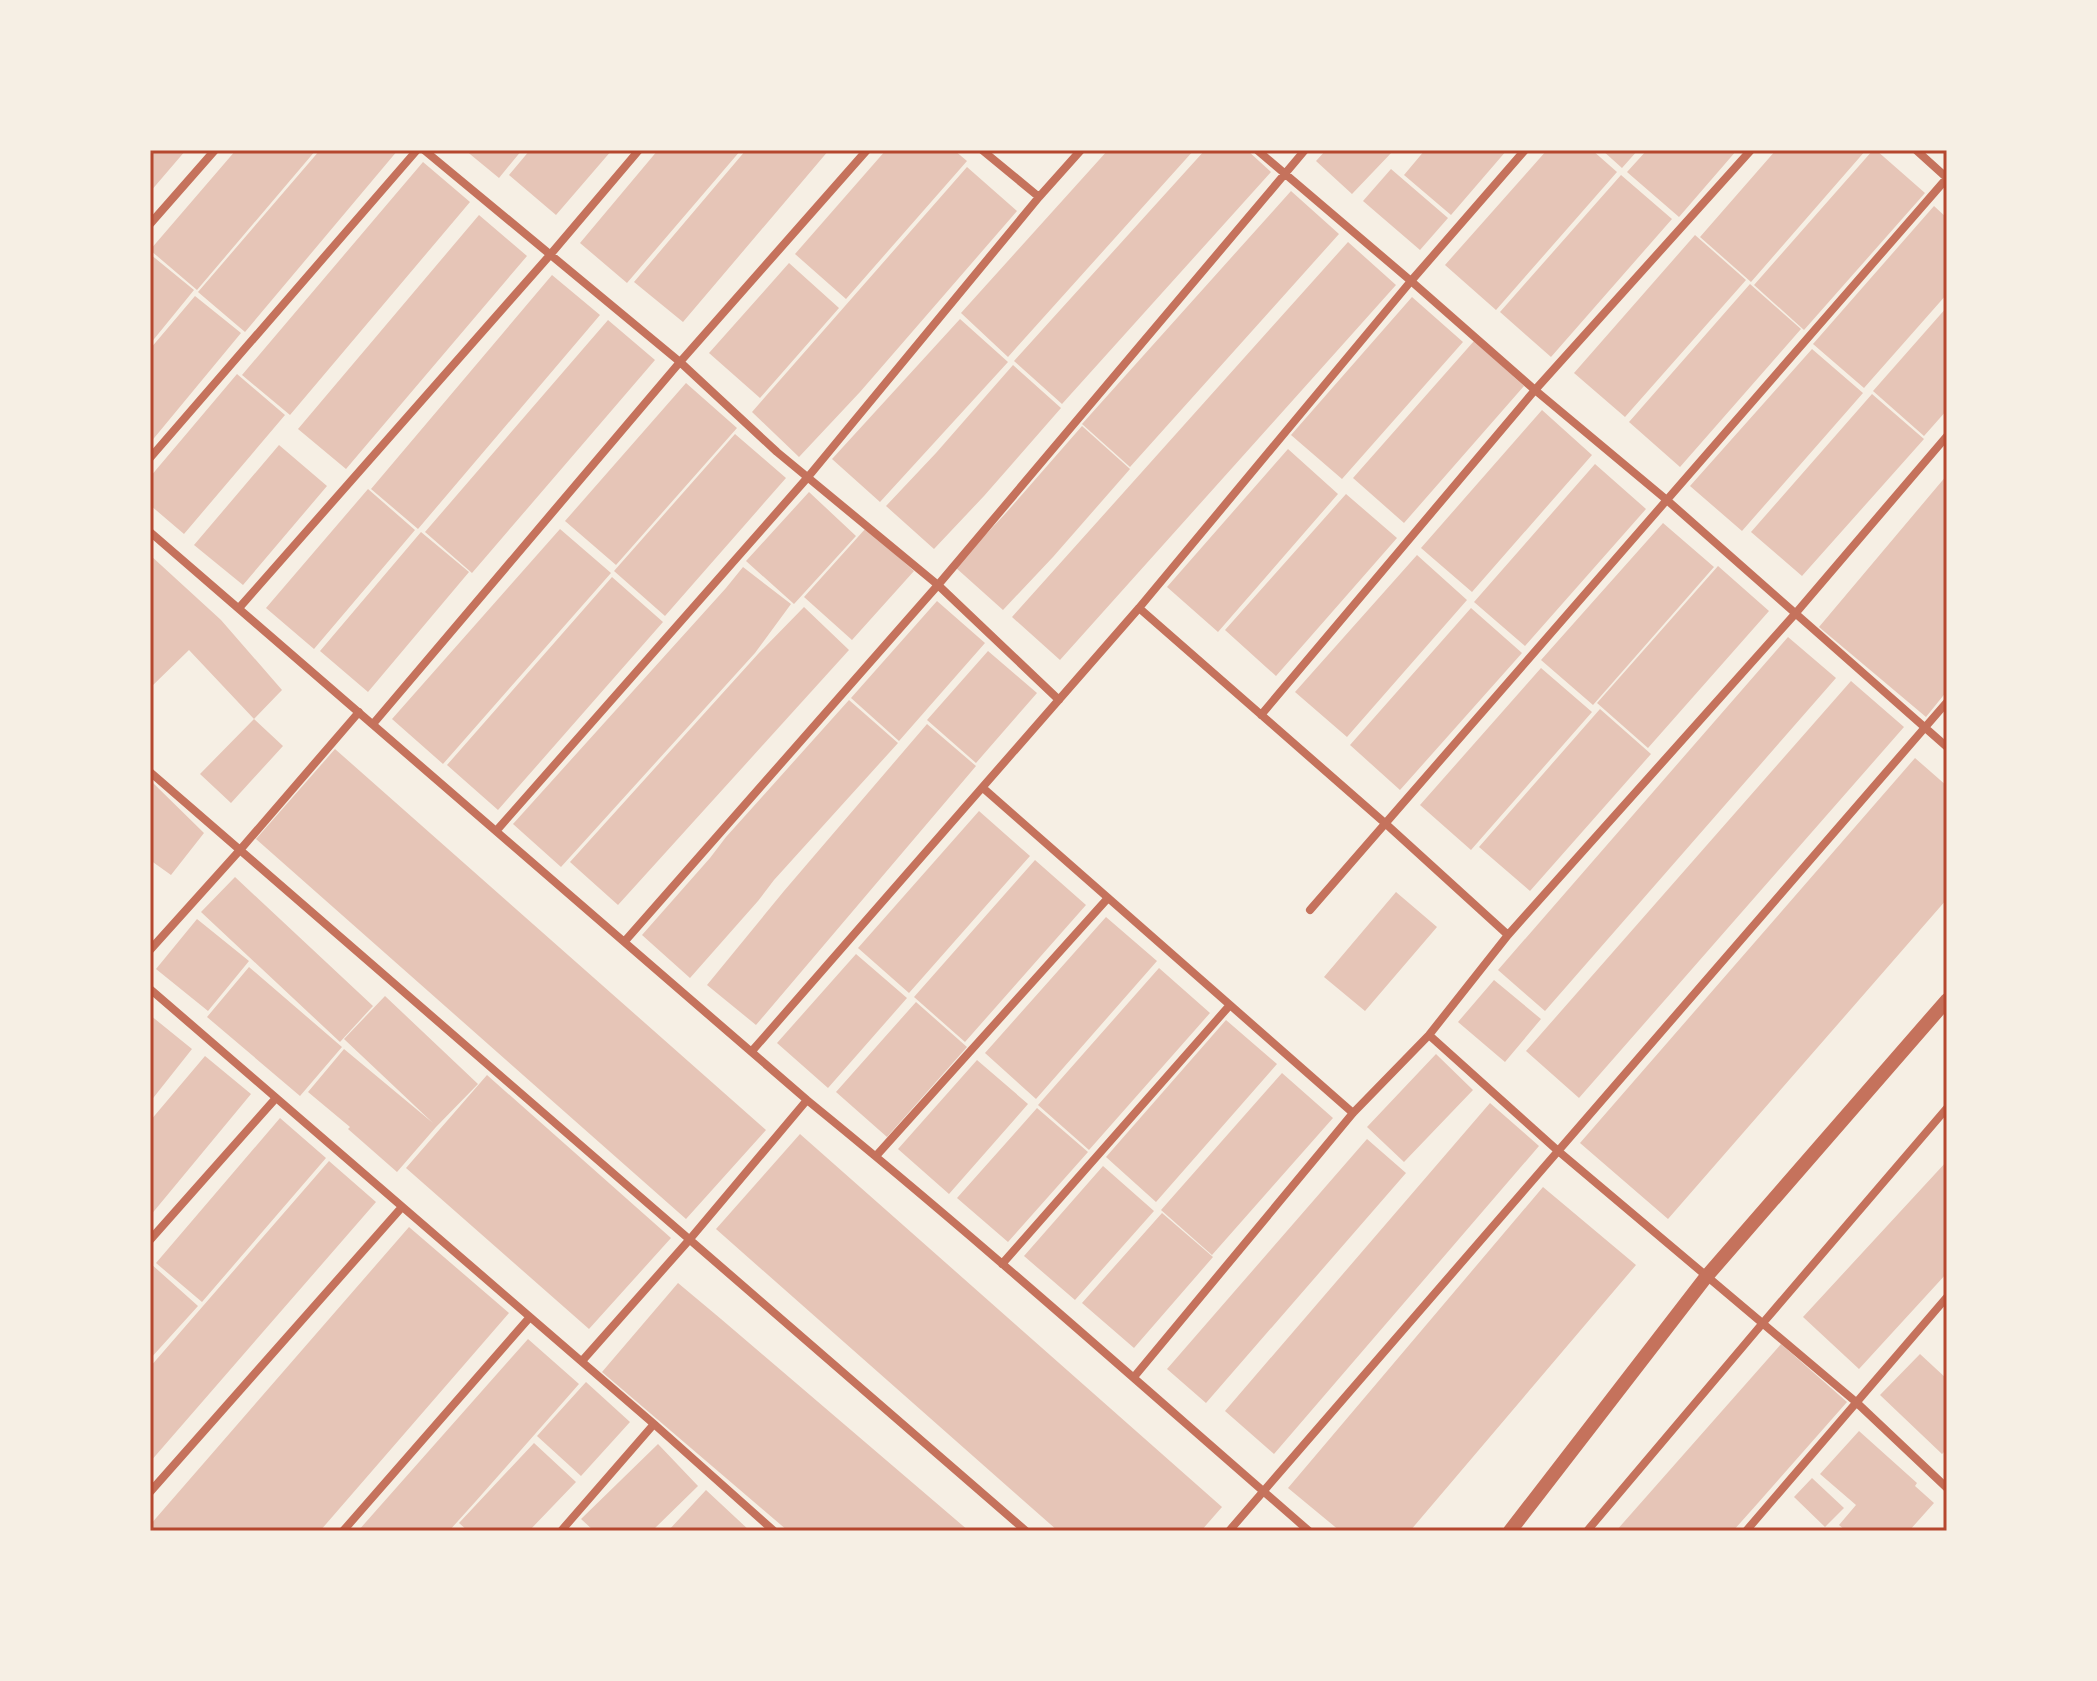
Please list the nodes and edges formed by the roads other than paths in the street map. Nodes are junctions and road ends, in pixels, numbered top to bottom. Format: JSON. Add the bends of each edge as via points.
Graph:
{"nodes":[{"id":1,"x":215,"y":150,"type":"edge"},
{"id":2,"x":417,"y":150,"type":"edge"},
{"id":3,"x":424,"y":150,"type":"edge"},
{"id":4,"x":639,"y":150,"type":"edge"},
{"id":5,"x":867,"y":150,"type":"edge"},
{"id":6,"x":982,"y":150,"type":"edge"},
{"id":7,"x":1081,"y":150,"type":"edge"},
{"id":8,"x":1257,"y":150,"type":"edge"},
{"id":9,"x":1305,"y":150,"type":"edge"},
{"id":10,"x":1525,"y":150,"type":"edge"},
{"id":11,"x":1751,"y":150,"type":"edge"},
{"id":12,"x":1916,"y":150,"type":"edge"},
{"id":13,"x":1284,"y":173,"type":"junction"},
{"id":14,"x":1039,"y":197,"type":"junction"},
{"id":15,"x":150,"y":224,"type":"edge"},
{"id":16,"x":550,"y":255,"type":"junction"},
{"id":17,"x":1411,"y":281,"type":"junction"},
{"id":18,"x":680,"y":362,"type":"junction"},
{"id":19,"x":1535,"y":390,"type":"junction"},
{"id":20,"x":1947,"y":436,"type":"edge"},
{"id":21,"x":150,"y":458,"type":"edge"},
{"id":22,"x":808,"y":477,"type":"junction"},
{"id":23,"x":1668,"y":501,"type":"junction"},
{"id":24,"x":150,"y":532,"type":"edge"},
{"id":25,"x":938,"y":585,"type":"junction"},
{"id":26,"x":239,"y":608,"type":"junction"},
{"id":27,"x":1139,"y":608,"type":"junction"},
{"id":28,"x":1795,"y":614,"type":"junction"},
{"id":29,"x":1059,"y":700,"type":"junction"},
{"id":30,"x":1947,"y":702,"type":"edge"},
{"id":31,"x":359,"y":712,"type":"junction"},
{"id":32,"x":1261,"y":715,"type":"junction"},
{"id":33,"x":373,"y":724,"type":"junction"},
{"id":34,"x":1925,"y":728,"type":"junction"},
{"id":35,"x":1947,"y":747,"type":"edge"},
{"id":36,"x":150,"y":772,"type":"edge"},
{"id":37,"x":983,"y":788,"type":"junction"},
{"id":38,"x":1386,"y":824,"type":"junction"},
{"id":39,"x":497,"y":830,"type":"junction"},
{"id":40,"x":240,"y":850,"type":"junction"},
{"id":41,"x":1108,"y":898,"type":"junction"},
{"id":42,"x":1310,"y":910,"type":"dead end"},
{"id":43,"x":1508,"y":935,"type":"junction"},
{"id":44,"x":625,"y":941,"type":"junction"},
{"id":45,"x":150,"y":950,"type":"edge"},
{"id":46,"x":150,"y":989,"type":"edge"},
{"id":47,"x":1947,"y":1000,"type":"edge"},
{"id":48,"x":1230,"y":1005,"type":"junction"},
{"id":49,"x":1429,"y":1035,"type":"junction"},
{"id":50,"x":752,"y":1051,"type":"junction"},
{"id":51,"x":276,"y":1098,"type":"junction"},
{"id":52,"x":807,"y":1100,"type":"junction"},
{"id":53,"x":1947,"y":1108,"type":"edge"},
{"id":54,"x":1353,"y":1113,"type":"junction"},
{"id":55,"x":1557,"y":1150,"type":"junction"},
{"id":56,"x":876,"y":1156,"type":"junction"},
{"id":57,"x":402,"y":1207,"type":"junction"},
{"id":58,"x":690,"y":1239,"type":"junction"},
{"id":59,"x":150,"y":1240,"type":"edge"},
{"id":60,"x":1002,"y":1264,"type":"junction"},
{"id":61,"x":1706,"y":1277,"type":"junction"},
{"id":62,"x":1947,"y":1297,"type":"edge"},
{"id":63,"x":530,"y":1317,"type":"junction"},
{"id":64,"x":1762,"y":1324,"type":"junction"},
{"id":65,"x":582,"y":1361,"type":"junction"},
{"id":66,"x":1134,"y":1377,"type":"junction"},
{"id":67,"x":1856,"y":1402,"type":"junction"},
{"id":68,"x":654,"y":1424,"type":"junction"},
{"id":69,"x":1947,"y":1488,"type":"edge"},
{"id":70,"x":1263,"y":1491,"type":"junction"},
{"id":71,"x":150,"y":1492,"type":"edge"},
{"id":72,"x":343,"y":1531,"type":"edge"},
{"id":73,"x":561,"y":1531,"type":"edge"},
{"id":74,"x":774,"y":1531,"type":"edge"},
{"id":75,"x":1026,"y":1531,"type":"edge"},
{"id":76,"x":1229,"y":1531,"type":"edge"},
{"id":77,"x":1309,"y":1531,"type":"edge"},
{"id":78,"x":1510,"y":1531,"type":"edge"},
{"id":79,"x":1587,"y":1531,"type":"edge"},
{"id":80,"x":1746,"y":1531,"type":"edge"}],
"edges":[{"from":1,"to":15,"type":"street"},
{"from":2,"to":21,"type":"street"},
{"from":3,"to":16,"type":"street"},
{"from":4,"to":16,"type":"street"},
{"from":5,"to":18,"type":"street"},
{"from":6,"to":14,"type":"street"},
{"from":7,"to":14,"type":"street"},
{"from":8,"to":13,"type":"street"},
{"from":9,"to":13,"type":"street"},
{"from":10,"to":17,"type":"street"},
{"from":11,"to":19,"type":"street"},
{"from":12,"to":23,"type":"street","via":[[1947,178]]},
{"from":13,"to":17,"type":"street"},
{"from":13,"to":25,"type":"street"},
{"from":14,"to":22,"type":"street"},
{"from":16,"to":18,"type":"street"},
{"from":16,"to":26,"type":"street"},
{"from":17,"to":19,"type":"street"},
{"from":17,"to":27,"type":"street"},
{"from":18,"to":22,"type":"street"},
{"from":18,"to":33,"type":"street"},
{"from":19,"to":23,"type":"street"},
{"from":19,"to":32,"type":"street"},
{"from":20,"to":28,"type":"street"},
{"from":22,"to":25,"type":"street"},
{"from":22,"to":39,"type":"street"},
{"from":23,"to":28,"type":"street"},
{"from":23,"to":38,"type":"street"},
{"from":24,"to":26,"type":"street"},
{"from":25,"to":29,"type":"street"},
{"from":25,"to":44,"type":"street"},
{"from":26,"to":31,"type":"street"},
{"from":27,"to":29,"type":"street"},
{"from":27,"to":32,"type":"street"},
{"from":28,"to":34,"type":"street"},
{"from":28,"to":43,"type":"street"},
{"from":29,"to":37,"type":"street"},
{"from":30,"to":34,"type":"street"},
{"from":31,"to":33,"type":"street"},
{"from":31,"to":40,"type":"street"},
{"from":32,"to":38,"type":"street"},
{"from":33,"to":39,"type":"street"},
{"from":34,"to":35,"type":"street"},
{"from":34,"to":55,"type":"street"},
{"from":36,"to":40,"type":"street"},
{"from":37,"to":41,"type":"street"},
{"from":37,"to":50,"type":"street"},
{"from":38,"to":42,"type":"street"},
{"from":38,"to":43,"type":"street"},
{"from":39,"to":44,"type":"street"},
{"from":40,"to":45,"type":"street"},
{"from":40,"to":58,"type":"street"},
{"from":41,"to":48,"type":"street"},
{"from":41,"to":56,"type":"street"},
{"from":43,"to":49,"type":"street"},
{"from":44,"to":50,"type":"street"},
{"from":46,"to":51,"type":"street"},
{"from":47,"to":61,"type":"street"},
{"from":48,"to":54,"type":"street"},
{"from":48,"to":60,"type":"street"},
{"from":49,"to":54,"type":"street"},
{"from":49,"to":55,"type":"street"},
{"from":50,"to":52,"type":"street"},
{"from":51,"to":57,"type":"street"},
{"from":51,"to":59,"type":"street"},
{"from":52,"to":56,"type":"street"},
{"from":52,"to":58,"type":"street"},
{"from":53,"to":64,"type":"street"},
{"from":54,"to":66,"type":"street"},
{"from":55,"to":61,"type":"street"},
{"from":55,"to":70,"type":"street"},
{"from":56,"to":60,"type":"street"},
{"from":57,"to":63,"type":"street"},
{"from":57,"to":71,"type":"street"},
{"from":58,"to":65,"type":"street"},
{"from":58,"to":75,"type":"street"},
{"from":60,"to":66,"type":"street"},
{"from":61,"to":64,"type":"street"},
{"from":61,"to":78,"type":"street"},
{"from":62,"to":67,"type":"street"},
{"from":63,"to":65,"type":"street"},
{"from":63,"to":72,"type":"street"},
{"from":64,"to":67,"type":"street"},
{"from":64,"to":79,"type":"street"},
{"from":65,"to":68,"type":"street"},
{"from":66,"to":70,"type":"street"},
{"from":67,"to":69,"type":"street"},
{"from":67,"to":80,"type":"street"},
{"from":68,"to":73,"type":"street"},
{"from":68,"to":74,"type":"street"},
{"from":70,"to":76,"type":"street"},
{"from":70,"to":77,"type":"street"}]}
